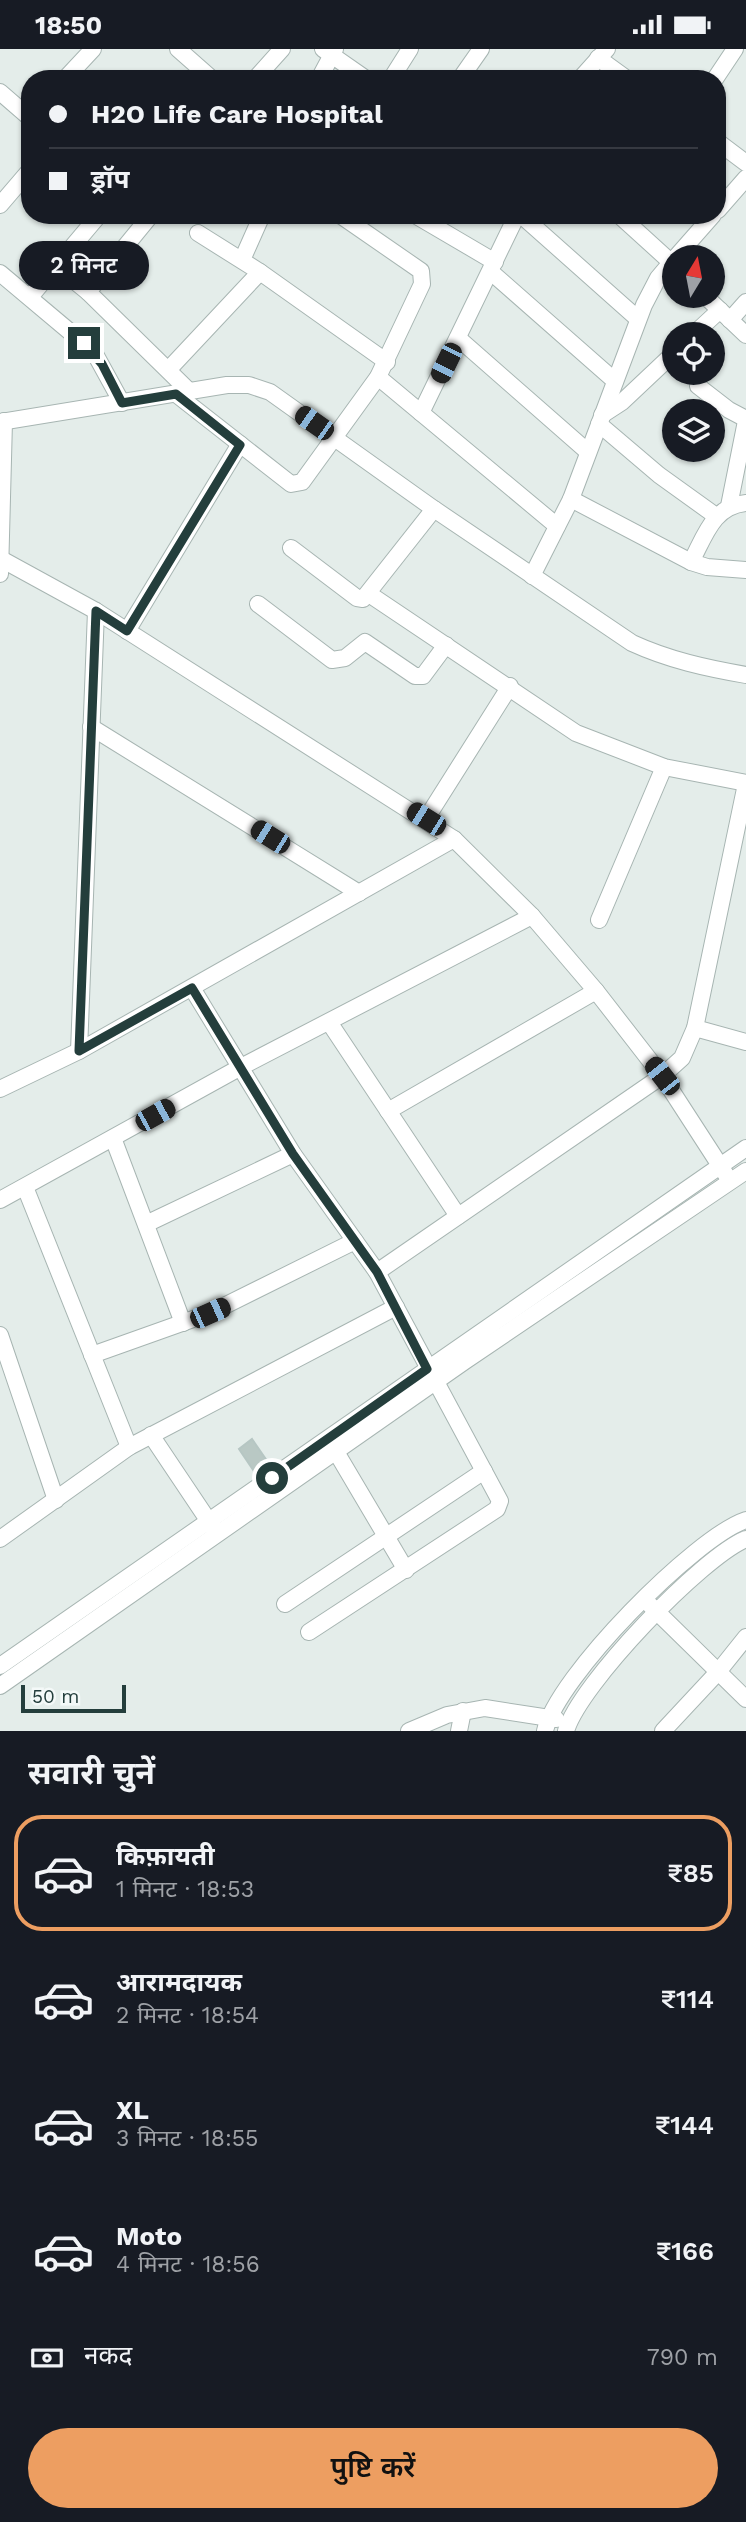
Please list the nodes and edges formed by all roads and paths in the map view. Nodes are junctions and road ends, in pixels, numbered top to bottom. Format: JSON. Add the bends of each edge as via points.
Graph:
{"nodes":[{"id":1,"x":93,"y":49,"type":"edge"},
{"id":2,"x":178,"y":49,"type":"edge"},
{"id":3,"x":282,"y":49,"type":"edge"},
{"id":4,"x":410,"y":49,"type":"edge"},
{"id":5,"x":481,"y":49,"type":"edge"},
{"id":6,"x":735,"y":49,"type":"edge"},
{"id":7,"x":330,"y":51,"type":"edge"},
{"id":8,"x":603,"y":54,"type":"edge"},
{"id":9,"x":73,"y":70,"type":"edge"},
{"id":10,"x":202,"y":70,"type":"edge"},
{"id":11,"x":263,"y":70,"type":"edge"},
{"id":12,"x":323,"y":70,"type":"edge"},
{"id":13,"x":354,"y":70,"type":"edge"},
{"id":14,"x":397,"y":70,"type":"edge"},
{"id":15,"x":466,"y":70,"type":"edge"},
{"id":16,"x":588,"y":70,"type":"edge"},
{"id":17,"x":618,"y":70,"type":"edge"},
{"id":18,"x":721,"y":70,"type":"edge"},
{"id":19,"x":2,"y":99,"type":"edge"},
{"id":20,"x":21,"y":112,"type":"edge"},
{"id":21,"x":726,"y":148,"type":"edge"},
{"id":22,"x":746,"y":163,"type":"edge"},
{"id":23,"x":746,"y":178,"type":"edge"},
{"id":24,"x":21,"y":180,"type":"edge"},
{"id":25,"x":726,"y":201,"type":"edge"},
{"id":26,"x":0,"y":205,"type":"edge"},
{"id":27,"x":91,"y":224,"type":"edge"},
{"id":28,"x":143,"y":224,"type":"edge"},
{"id":29,"x":258,"y":224,"type":"edge"},
{"id":30,"x":354,"y":224,"type":"edge"},
{"id":31,"x":431,"y":224,"type":"edge"},
{"id":32,"x":514,"y":224,"type":"edge"},
{"id":33,"x":529,"y":224,"type":"edge"},
{"id":34,"x":630,"y":224,"type":"edge"},
{"id":35,"x":705,"y":224,"type":"edge"},
{"id":36,"x":198,"y":233,"type":"dead end"},
{"id":37,"x":688,"y":245,"type":"edge"},
{"id":38,"x":662,"y":251,"type":"edge"},
{"id":39,"x":242,"y":260,"type":"junction"},
{"id":40,"x":56,"y":266,"type":"junction"},
{"id":41,"x":493,"y":267,"type":"junction"},
{"id":42,"x":260,"y":272,"type":"junction"},
{"id":43,"x":0,"y":273,"type":"edge"},
{"id":44,"x":662,"y":276,"type":"edge"},
{"id":45,"x":88,"y":292,"type":"junction"},
{"id":46,"x":30,"y":297,"type":"junction"},
{"id":47,"x":746,"y":302,"type":"edge"},
{"id":48,"x":718,"y":308,"type":"edge"},
{"id":49,"x":725,"y":315,"type":"junction"},
{"id":50,"x":638,"y":319,"type":"junction"},
{"id":51,"x":714,"y":322,"type":"edge"},
{"id":52,"x":746,"y":335,"type":"edge"},
{"id":53,"x":458,"y":338,"type":"junction"},
{"id":54,"x":387,"y":362,"type":"junction"},
{"id":55,"x":662,"y":364,"type":"edge"},
{"id":56,"x":169,"y":369,"type":"junction"},
{"id":57,"x":378,"y":377,"type":"junction"},
{"id":58,"x":615,"y":381,"type":"junction"},
{"id":59,"x":698,"y":386,"type":"dead end"},
{"id":60,"x":183,"y":393,"type":"junction"},
{"id":61,"x":122,"y":403,"type":"junction"},
{"id":62,"x":421,"y":413,"type":"junction"},
{"id":63,"x":601,"y":419,"type":"junction"},
{"id":64,"x":746,"y":420,"type":"edge"},
{"id":65,"x":2,"y":421,"type":"edge"},
{"id":66,"x":336,"y":439,"type":"junction"},
{"id":67,"x":240,"y":445,"type":"junction"},
{"id":68,"x":588,"y":452,"type":"junction"},
{"id":69,"x":570,"y":499,"type":"junction"},
{"id":70,"x":746,"y":503,"type":"edge"},
{"id":71,"x":434,"y":509,"type":"junction"},
{"id":72,"x":722,"y":511,"type":"junction"},
{"id":73,"x":557,"y":526,"type":"junction"},
{"id":74,"x":290,"y":548,"type":"dead end"},
{"id":75,"x":1,"y":559,"type":"edge"},
{"id":76,"x":691,"y":562,"type":"junction"},
{"id":77,"x":746,"y":570,"type":"edge"},
{"id":78,"x":0,"y":574,"type":"edge"},
{"id":79,"x":532,"y":576,"type":"junction"},
{"id":80,"x":369,"y":594,"type":"junction"},
{"id":81,"x":258,"y":604,"type":"dead end"},
{"id":82,"x":96,"y":611,"type":"junction"},
{"id":83,"x":127,"y":631,"type":"junction"},
{"id":84,"x":446,"y":645,"type":"junction"},
{"id":85,"x":746,"y":675,"type":"edge"},
{"id":86,"x":510,"y":686,"type":"junction"},
{"id":87,"x":91,"y":727,"type":"junction"},
{"id":88,"x":664,"y":767,"type":"junction"},
{"id":89,"x":746,"y":783,"type":"edge"},
{"id":90,"x":426,"y":819,"type":"junction"},
{"id":91,"x":454,"y":839,"type":"junction"},
{"id":92,"x":359,"y":893,"type":"junction"},
{"id":93,"x":532,"y":916,"type":"junction"},
{"id":94,"x":599,"y":920,"type":"dead end"},
{"id":95,"x":192,"y":988,"type":"junction"},
{"id":96,"x":596,"y":991,"type":"junction"},
{"id":97,"x":329,"y":1022,"type":"junction"},
{"id":98,"x":695,"y":1028,"type":"junction"},
{"id":99,"x":746,"y":1042,"type":"edge"},
{"id":100,"x":79,"y":1051,"type":"junction"},
{"id":101,"x":239,"y":1068,"type":"junction"},
{"id":102,"x":662,"y":1076,"type":"junction"},
{"id":103,"x":0,"y":1089,"type":"edge"},
{"id":104,"x":388,"y":1111,"type":"junction"},
{"id":105,"x":113,"y":1138,"type":"junction"},
{"id":106,"x":746,"y":1148,"type":"edge"},
{"id":107,"x":293,"y":1154,"type":"junction"},
{"id":108,"x":720,"y":1166,"type":"junction"},
{"id":109,"x":746,"y":1171,"type":"edge"},
{"id":110,"x":730,"y":1181,"type":"junction"},
{"id":111,"x":25,"y":1187,"type":"junction"},
{"id":112,"x":0,"y":1200,"type":"edge"},
{"id":113,"x":458,"y":1216,"type":"junction"},
{"id":114,"x":146,"y":1224,"type":"junction"},
{"id":115,"x":355,"y":1241,"type":"junction"},
{"id":116,"x":377,"y":1272,"type":"junction"},
{"id":117,"x":396,"y":1307,"type":"junction"},
{"id":118,"x":183,"y":1323,"type":"junction"},
{"id":119,"x":0,"y":1335,"type":"edge"},
{"id":120,"x":92,"y":1355,"type":"junction"},
{"id":121,"x":431,"y":1376,"type":"junction"},
{"id":122,"x":151,"y":1434,"type":"junction"},
{"id":123,"x":328,"y":1439,"type":"junction"},
{"id":124,"x":130,"y":1447,"type":"junction"},
{"id":125,"x":337,"y":1453,"type":"junction"},
{"id":126,"x":484,"y":1471,"type":"junction"},
{"id":127,"x":56,"y":1500,"type":"junction"},
{"id":128,"x":746,"y":1520,"type":"edge"},
{"id":129,"x":213,"y":1528,"type":"junction"},
{"id":130,"x":385,"y":1535,"type":"junction"},
{"id":131,"x":0,"y":1539,"type":"edge"},
{"id":132,"x":746,"y":1539,"type":"edge"},
{"id":133,"x":405,"y":1570,"type":"junction"},
{"id":134,"x":645,"y":1599,"type":"junction"},
{"id":135,"x":285,"y":1604,"type":"dead end"},
{"id":136,"x":657,"y":1613,"type":"junction"},
{"id":137,"x":309,"y":1632,"type":"dead end"},
{"id":138,"x":746,"y":1637,"type":"edge"},
{"id":139,"x":0,"y":1666,"type":"edge"},
{"id":140,"x":719,"y":1672,"type":"junction"},
{"id":141,"x":0,"y":1686,"type":"edge"},
{"id":142,"x":746,"y":1699,"type":"edge"},
{"id":143,"x":463,"y":1711,"type":"junction"},
{"id":144,"x":547,"y":1724,"type":"edge"},
{"id":145,"x":568,"y":1726,"type":"edge"},
{"id":146,"x":409,"y":1731,"type":"edge"},
{"id":147,"x":459,"y":1731,"type":"edge"},
{"id":148,"x":663,"y":1731,"type":"edge"}],
"edges":[{"from":1,"to":9,"type":"street"},
{"from":2,"to":10,"type":"street"},
{"from":3,"to":11,"type":"street"},
{"from":4,"to":14,"type":"street"},
{"from":5,"to":15,"type":"street"},
{"from":6,"to":18,"type":"street"},
{"from":7,"to":12,"type":"street"},
{"from":7,"to":13,"type":"street"},
{"from":8,"to":16,"type":"street"},
{"from":8,"to":17,"type":"street"},
{"from":19,"to":20,"type":"street"},
{"from":21,"to":22,"type":"street"},
{"from":23,"to":25,"type":"street"},
{"from":24,"to":26,"type":"street"},
{"from":27,"to":40,"type":"street"},
{"from":28,"to":45,"type":"street"},
{"from":29,"to":39,"type":"street"},
{"from":30,"to":54,"type":"street","via":[[421,271],[422,284]]},
{"from":31,"to":41,"type":"street"},
{"from":32,"to":41,"type":"street"},
{"from":33,"to":50,"type":"street"},
{"from":34,"to":38,"type":"street"},
{"from":35,"to":37,"type":"street"},
{"from":36,"to":39,"type":"street"},
{"from":39,"to":42,"type":"street"},
{"from":40,"to":45,"type":"street"},
{"from":40,"to":46,"type":"street"},
{"from":41,"to":53,"type":"street"},
{"from":41,"to":58,"type":"street"},
{"from":42,"to":54,"type":"street"},
{"from":42,"to":56,"type":"street"},
{"from":43,"to":46,"type":"street"},
{"from":44,"to":50,"type":"street"},
{"from":45,"to":56,"type":"street"},
{"from":46,"to":61,"type":"street","via":[[94,352]]},
{"from":47,"to":49,"type":"street"},
{"from":48,"to":49,"type":"street"},
{"from":49,"to":51,"type":"street"},
{"from":49,"to":52,"type":"street"},
{"from":50,"to":58,"type":"street"},
{"from":53,"to":62,"type":"street"},
{"from":53,"to":68,"type":"street"},
{"from":54,"to":57,"type":"street"},
{"from":55,"to":63,"type":"street"},
{"from":56,"to":60,"type":"street"},
{"from":57,"to":62,"type":"street"},
{"from":57,"to":66,"type":"street"},
{"from":58,"to":63,"type":"street"},
{"from":59,"to":64,"type":"street"},
{"from":60,"to":61,"type":"street"},
{"from":60,"to":66,"type":"street","via":[[249,384],[270,393]]},
{"from":60,"to":67,"type":"street"},
{"from":61,"to":65,"type":"street"},
{"from":62,"to":73,"type":"street"},
{"from":63,"to":68,"type":"street"},
{"from":63,"to":72,"type":"street","via":[[670,483]]},
{"from":64,"to":72,"type":"street"},
{"from":65,"to":75,"type":"street"},
{"from":66,"to":67,"type":"street","via":[[297,485]]},
{"from":66,"to":71,"type":"street"},
{"from":67,"to":83,"type":"street"},
{"from":68,"to":69,"type":"street"},
{"from":69,"to":73,"type":"street"},
{"from":69,"to":76,"type":"street"},
{"from":70,"to":72,"type":"street"},
{"from":71,"to":79,"type":"street"},
{"from":71,"to":80,"type":"street"},
{"from":72,"to":76,"type":"street"},
{"from":73,"to":79,"type":"street"},
{"from":74,"to":80,"type":"street","via":[[357,598]]},
{"from":75,"to":78,"type":"street"},
{"from":75,"to":82,"type":"street"},
{"from":76,"to":77,"type":"street"},
{"from":79,"to":85,"type":"street","via":[[632,643],[662,657]]},
{"from":80,"to":84,"type":"street"},
{"from":81,"to":84,"type":"street","via":[[332,660],[345,658],[365,642],[423,676]]},
{"from":82,"to":83,"type":"street"},
{"from":82,"to":87,"type":"street"},
{"from":83,"to":90,"type":"street"},
{"from":84,"to":86,"type":"street"},
{"from":86,"to":88,"type":"street","via":[[576,733]]},
{"from":86,"to":90,"type":"street"},
{"from":87,"to":92,"type":"street"},
{"from":87,"to":100,"type":"street"},
{"from":88,"to":89,"type":"street"},
{"from":88,"to":94,"type":"street"},
{"from":89,"to":98,"type":"street"},
{"from":90,"to":91,"type":"street"},
{"from":91,"to":92,"type":"street"},
{"from":91,"to":93,"type":"street"},
{"from":92,"to":95,"type":"street"},
{"from":93,"to":96,"type":"street"},
{"from":93,"to":97,"type":"street"},
{"from":95,"to":100,"type":"street"},
{"from":95,"to":101,"type":"street"},
{"from":96,"to":102,"type":"street"},
{"from":96,"to":104,"type":"street"},
{"from":97,"to":101,"type":"street"},
{"from":97,"to":104,"type":"street"},
{"from":98,"to":99,"type":"street"},
{"from":98,"to":102,"type":"street","via":[[682,1058]]},
{"from":100,"to":103,"type":"street"},
{"from":101,"to":105,"type":"street"},
{"from":101,"to":107,"type":"street"},
{"from":102,"to":108,"type":"street"},
{"from":102,"to":113,"type":"street"},
{"from":104,"to":113,"type":"street"},
{"from":105,"to":111,"type":"street"},
{"from":105,"to":114,"type":"street"},
{"from":106,"to":108,"type":"street"},
{"from":107,"to":114,"type":"street"},
{"from":107,"to":115,"type":"street"},
{"from":108,"to":110,"type":"street"},
{"from":108,"to":121,"type":"street"},
{"from":109,"to":110,"type":"street"},
{"from":110,"to":121,"type":"street"},
{"from":111,"to":112,"type":"street"},
{"from":111,"to":120,"type":"street"},
{"from":113,"to":116,"type":"street"},
{"from":114,"to":118,"type":"street"},
{"from":115,"to":116,"type":"street"},
{"from":115,"to":118,"type":"street"},
{"from":116,"to":117,"type":"street"},
{"from":117,"to":121,"type":"street"},
{"from":117,"to":122,"type":"street"},
{"from":118,"to":120,"type":"street"},
{"from":119,"to":127,"type":"street"},
{"from":120,"to":124,"type":"street"},
{"from":121,"to":123,"type":"street"},
{"from":121,"to":125,"type":"street"},
{"from":121,"to":126,"type":"street"},
{"from":122,"to":124,"type":"street"},
{"from":122,"to":129,"type":"street"},
{"from":123,"to":125,"type":"street"},
{"from":123,"to":129,"type":"street"},
{"from":124,"to":127,"type":"street"},
{"from":125,"to":129,"type":"street"},
{"from":125,"to":130,"type":"street"},
{"from":126,"to":130,"type":"street"},
{"from":126,"to":133,"type":"street","via":[[500,1501],[497,1509]]},
{"from":127,"to":131,"type":"street"},
{"from":128,"to":134,"type":"street","via":[[712,1538]]},
{"from":129,"to":139,"type":"street"},
{"from":129,"to":141,"type":"street"},
{"from":130,"to":133,"type":"street"},
{"from":130,"to":135,"type":"street"},
{"from":132,"to":136,"type":"street","via":[[720,1554]]},
{"from":133,"to":137,"type":"street"},
{"from":134,"to":136,"type":"street"},
{"from":134,"to":144,"type":"street","via":[[571,1680]]},
{"from":136,"to":140,"type":"street"},
{"from":136,"to":145,"type":"street","via":[[586,1694]]},
{"from":138,"to":140,"type":"street"},
{"from":140,"to":142,"type":"street"},
{"from":140,"to":148,"type":"street"},
{"from":143,"to":144,"type":"street","via":[[485,1708]]},
{"from":143,"to":146,"type":"street"},
{"from":143,"to":147,"type":"street"},
{"from":144,"to":145,"type":"street"}]}
